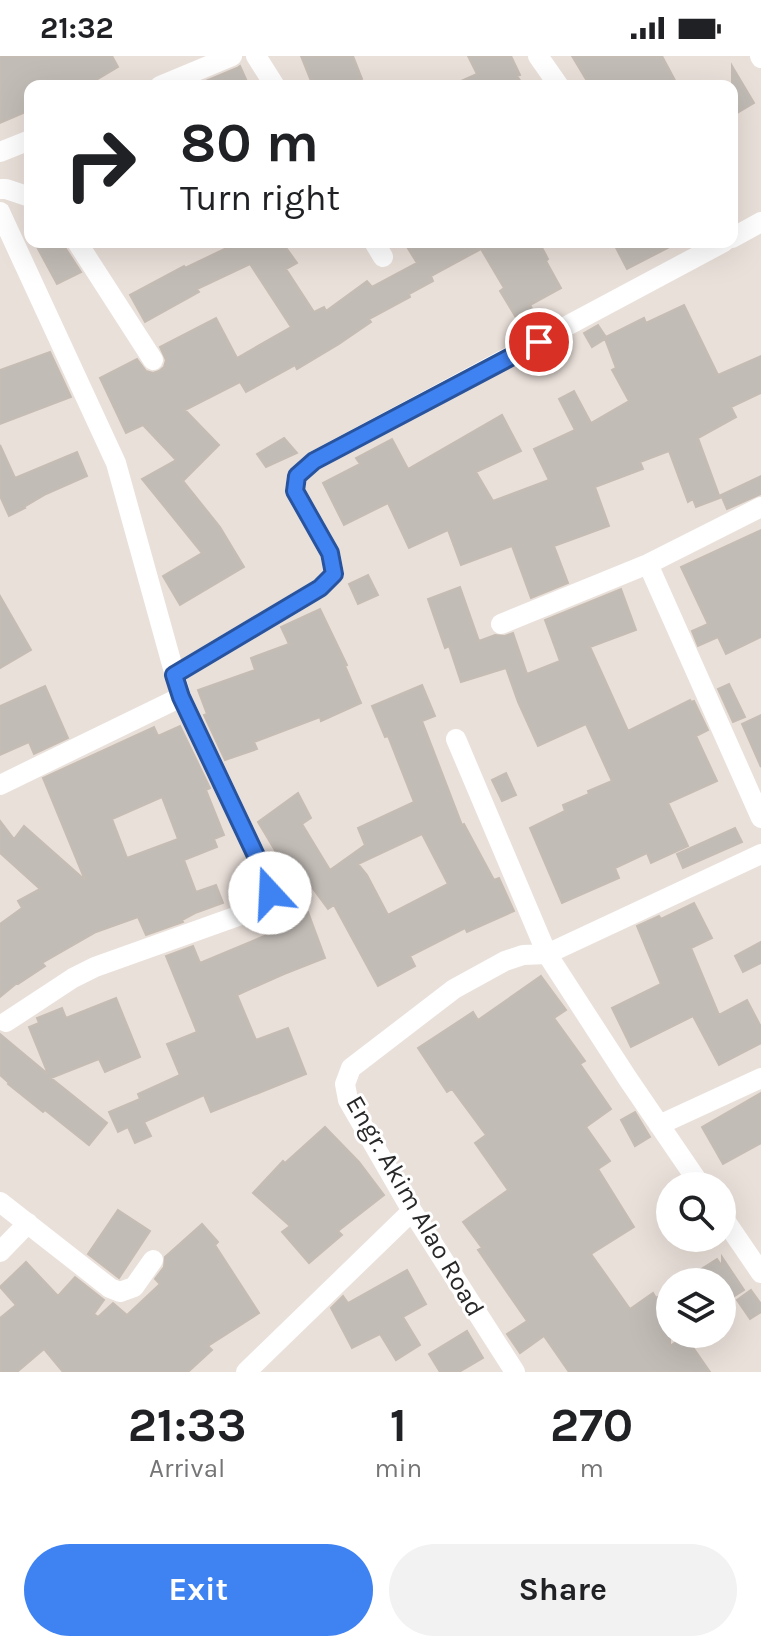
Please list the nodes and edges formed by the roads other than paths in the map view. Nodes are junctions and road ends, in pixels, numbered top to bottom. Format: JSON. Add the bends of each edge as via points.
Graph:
{"nodes":[{"id":1,"x":232,"y":56,"type":"edge"},
{"id":2,"x":256,"y":56,"type":"edge"},
{"id":3,"x":538,"y":56,"type":"edge"},
{"id":4,"x":174,"y":80,"type":"edge"},
{"id":5,"x":271,"y":80,"type":"edge"},
{"id":6,"x":555,"y":80,"type":"edge"},
{"id":7,"x":24,"y":142,"type":"edge"},
{"id":8,"x":0,"y":152,"type":"edge"},
{"id":9,"x":0,"y":189,"type":"edge"},
{"id":10,"x":24,"y":195,"type":"edge"},
{"id":11,"x":0,"y":212,"type":"edge"},
{"id":12,"x":761,"y":222,"type":"edge"},
{"id":13,"x":738,"y":235,"type":"edge"},
{"id":14,"x":81,"y":248,"type":"edge"},
{"id":15,"x":713,"y":248,"type":"edge"},
{"id":16,"x":153,"y":360,"type":"dead end"},
{"id":17,"x":761,"y":507,"type":"edge"},
{"id":18,"x":648,"y":564,"type":"junction"},
{"id":19,"x":501,"y":624,"type":"dead end"},
{"id":20,"x":174,"y":675,"type":"junction"},
{"id":21,"x":181,"y":697,"type":"junction"},
{"id":22,"x":456,"y":739,"type":"dead end"},
{"id":23,"x":0,"y":785,"type":"edge"},
{"id":24,"x":761,"y":818,"type":"edge"},
{"id":25,"x":761,"y":854,"type":"edge"},
{"id":26,"x":547,"y":954,"type":"junction"},
{"id":27,"x":6,"y":1022,"type":"dead end"},
{"id":28,"x":761,"y":1078,"type":"edge"},
{"id":29,"x":659,"y":1125,"type":"junction"},
{"id":30,"x":691,"y":1172,"type":"edge"},
{"id":31,"x":0,"y":1202,"type":"edge"},
{"id":32,"x":412,"y":1211,"type":"junction"},
{"id":33,"x":28,"y":1223,"type":"junction"},
{"id":34,"x":736,"y":1236,"type":"edge"},
{"id":35,"x":0,"y":1252,"type":"edge"},
{"id":36,"x":153,"y":1260,"type":"dead end"},
{"id":37,"x":761,"y":1273,"type":"edge"},
{"id":38,"x":246,"y":1372,"type":"edge"},
{"id":39,"x":515,"y":1372,"type":"edge"}],
"edges":[{"from":1,"to":4,"type":"street"},
{"from":2,"to":5,"type":"street"},
{"from":3,"to":6,"type":"street"},
{"from":7,"to":8,"type":"street"},
{"from":9,"to":10,"type":"street"},
{"from":11,"to":20,"type":"street","via":[[116,463]]},
{"from":12,"to":13,"type":"street"},
{"from":14,"to":16,"type":"street"},
{"from":15,"to":20,"type":"street","via":[[314,461],[297,476],[295,491],[330,553],[334,574],[320,588]]},
{"from":17,"to":18,"type":"street"},
{"from":18,"to":19,"type":"street"},
{"from":18,"to":24,"type":"street"},
{"from":20,"to":21,"type":"street"},
{"from":21,"to":23,"type":"street"},
{"from":21,"to":27,"type":"street","via":[[270,893],[249,912],[95,967]]},
{"from":22,"to":26,"type":"street"},
{"from":25,"to":26,"type":"street","name":"Engr. Akim Alao Road"},
{"from":26,"to":29,"type":"street"},
{"from":26,"to":32,"type":"street","name":"Engr. Akim Alao Road","via":[[505,961],[454,989],[351,1068],[345,1084],[348,1100]]},
{"from":28,"to":29,"type":"street"},
{"from":29,"to":30,"type":"street"},
{"from":31,"to":33,"type":"street"},
{"from":32,"to":38,"type":"street"},
{"from":32,"to":39,"type":"street","name":"Engr. Akim Alao Road"},
{"from":33,"to":35,"type":"street"},
{"from":33,"to":36,"type":"street","via":[[120,1292],[134,1287]]},
{"from":34,"to":37,"type":"street"}]}
